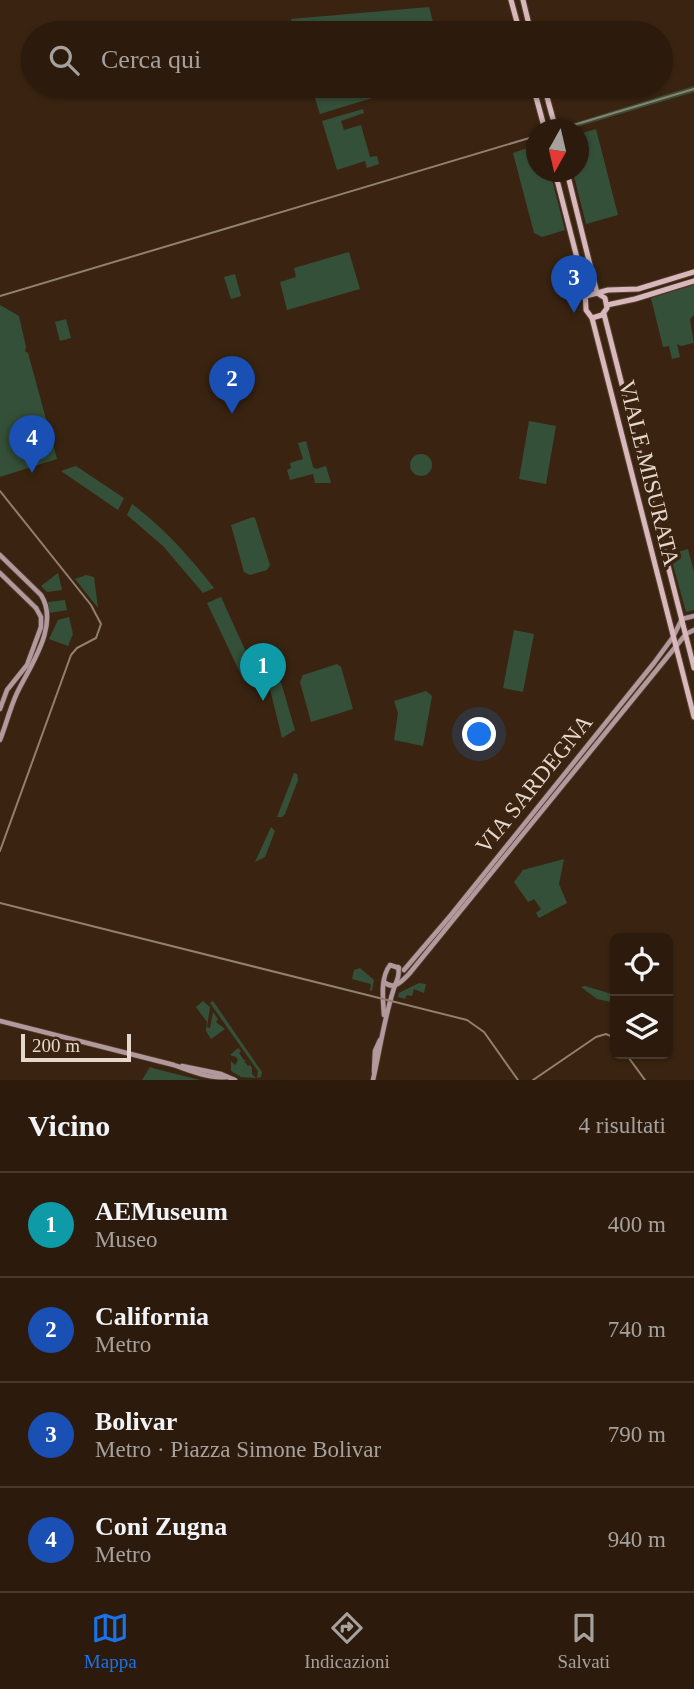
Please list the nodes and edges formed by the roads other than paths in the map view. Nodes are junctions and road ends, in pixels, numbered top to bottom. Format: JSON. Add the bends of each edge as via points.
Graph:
{"nodes":[{"id":1,"x":511,"y":0,"type":"edge"},
{"id":2,"x":523,"y":0,"type":"edge"},
{"id":3,"x":517,"y":21,"type":"edge"},
{"id":4,"x":528,"y":21,"type":"edge"},
{"id":5,"x":536,"y":98,"type":"edge"},
{"id":6,"x":547,"y":98,"type":"edge"},
{"id":7,"x":542,"y":119,"type":"edge"},
{"id":8,"x":553,"y":119,"type":"edge"},
{"id":9,"x":558,"y":182,"type":"edge"},
{"id":10,"x":570,"y":182,"type":"edge"},
{"id":11,"x":694,"y":272,"type":"edge"},
{"id":12,"x":694,"y":281,"type":"edge"},
{"id":13,"x":597,"y":293,"type":"junction"},
{"id":14,"x":586,"y":296,"type":"junction"},
{"id":15,"x":607,"y":305,"type":"junction"},
{"id":16,"x":604,"y":314,"type":"junction"},
{"id":17,"x":592,"y":318,"type":"junction"},
{"id":18,"x":1,"y":556,"type":"edge"},
{"id":19,"x":0,"y":573,"type":"edge"},
{"id":20,"x":37,"y":591,"type":"junction"},
{"id":21,"x":27,"y":600,"type":"junction"},
{"id":22,"x":44,"y":600,"type":"junction"},
{"id":23,"x":36,"y":608,"type":"junction"},
{"id":24,"x":46,"y":614,"type":"junction"},
{"id":25,"x":694,"y":616,"type":"edge"},
{"id":26,"x":682,"y":619,"type":"junction"},
{"id":27,"x":694,"y":630,"type":"edge"},
{"id":28,"x":685,"y":634,"type":"junction"},
{"id":29,"x":673,"y":637,"type":"junction"},
{"id":30,"x":676,"y":646,"type":"junction"},
{"id":31,"x":678,"y":656,"type":"junction"},
{"id":32,"x":666,"y":658,"type":"junction"},
{"id":33,"x":657,"y":665,"type":"junction"},
{"id":34,"x":694,"y":668,"type":"edge"},
{"id":35,"x":7,"y":690,"type":"junction"},
{"id":36,"x":16,"y":695,"type":"junction"},
{"id":37,"x":0,"y":709,"type":"edge"},
{"id":38,"x":694,"y":717,"type":"edge"},
{"id":39,"x":0,"y":739,"type":"edge"},
{"id":40,"x":423,"y":954,"type":"junction"},
{"id":41,"x":398,"y":967,"type":"junction"},
{"id":42,"x":404,"y":970,"type":"junction"},
{"id":43,"x":410,"y":974,"type":"junction"},
{"id":44,"x":384,"y":982,"type":"junction"},
{"id":45,"x":395,"y":986,"type":"junction"},
{"id":46,"x":384,"y":1016,"type":"junction"},
{"id":47,"x":0,"y":1021,"type":"edge"},
{"id":48,"x":374,"y":1078,"type":"edge"},
{"id":49,"x":235,"y":1080,"type":"edge"}],
"edges":[{"from":1,"to":3,"type":"main road"},
{"from":2,"to":4,"type":"main road"},
{"from":5,"to":7,"type":"main road"},
{"from":6,"to":8,"type":"main road"},
{"from":9,"to":14,"type":"main road"},
{"from":10,"to":13,"type":"main road"},
{"from":11,"to":13,"type":"main road","via":[[638,289]]},
{"from":12,"to":15,"type":"main road"},
{"from":13,"to":14,"type":"main road"},
{"from":13,"to":15,"type":"main road","via":[[605,297]]},
{"from":14,"to":17,"type":"main road","via":[[586,310]]},
{"from":15,"to":16,"type":"main road"},
{"from":16,"to":17,"type":"main road"},
{"from":16,"to":26,"type":"main road","name":"VIALE MISURATA"},
{"from":17,"to":29,"type":"main road","name":"VIALE MISURATA"},
{"from":18,"to":20,"type":"main road"},
{"from":19,"to":21,"type":"main road"},
{"from":20,"to":21,"type":"main road","via":[[36,598]]},
{"from":20,"to":22,"type":"main road"},
{"from":21,"to":23,"type":"main road"},
{"from":22,"to":23,"type":"main road"},
{"from":22,"to":24,"type":"main road"},
{"from":23,"to":24,"type":"main road"},
{"from":23,"to":35,"type":"main road","via":[[41,627],[24,671]]},
{"from":24,"to":36,"type":"main road","via":[[45,631]]},
{"from":25,"to":26,"type":"main road"},
{"from":26,"to":28,"type":"main road","name":"VIALE MISURATA"},
{"from":26,"to":29,"type":"main road","name":"VIA SARDEGNA"},
{"from":27,"to":28,"type":"main road"},
{"from":28,"to":30,"type":"main road","name":"VIA SARDEGNA"},
{"from":28,"to":34,"type":"main road","name":"VIALE MISURATA"},
{"from":29,"to":30,"type":"main road","name":"VIALE MISURATA"},
{"from":29,"to":33,"type":"main road","name":"VIA SARDEGNA"},
{"from":30,"to":31,"type":"main road","name":"VIALE MISURATA"},
{"from":30,"to":32,"type":"main road","name":"VIA SARDEGNA"},
{"from":31,"to":32,"type":"main road"},
{"from":31,"to":38,"type":"main road","name":"VIALE MISURATA"},
{"from":32,"to":33,"type":"main road","name":"VIA SARDEGNA"},
{"from":33,"to":40,"type":"main road","name":"VIA SARDEGNA"},
{"from":35,"to":36,"type":"main road"},
{"from":35,"to":37,"type":"main road"},
{"from":36,"to":39,"type":"main road"},
{"from":40,"to":42,"type":"main road"},
{"from":40,"to":43,"type":"main road"},
{"from":41,"to":42,"type":"main road"},
{"from":41,"to":44,"type":"main road","via":[[388,966]]},
{"from":41,"to":45,"type":"main road"},
{"from":42,"to":43,"type":"main road"},
{"from":43,"to":45,"type":"main road"},
{"from":44,"to":45,"type":"main road"},
{"from":44,"to":46,"type":"main road"},
{"from":45,"to":46,"type":"main road"},
{"from":46,"to":48,"type":"main road"},
{"from":47,"to":49,"type":"main road"}]}
